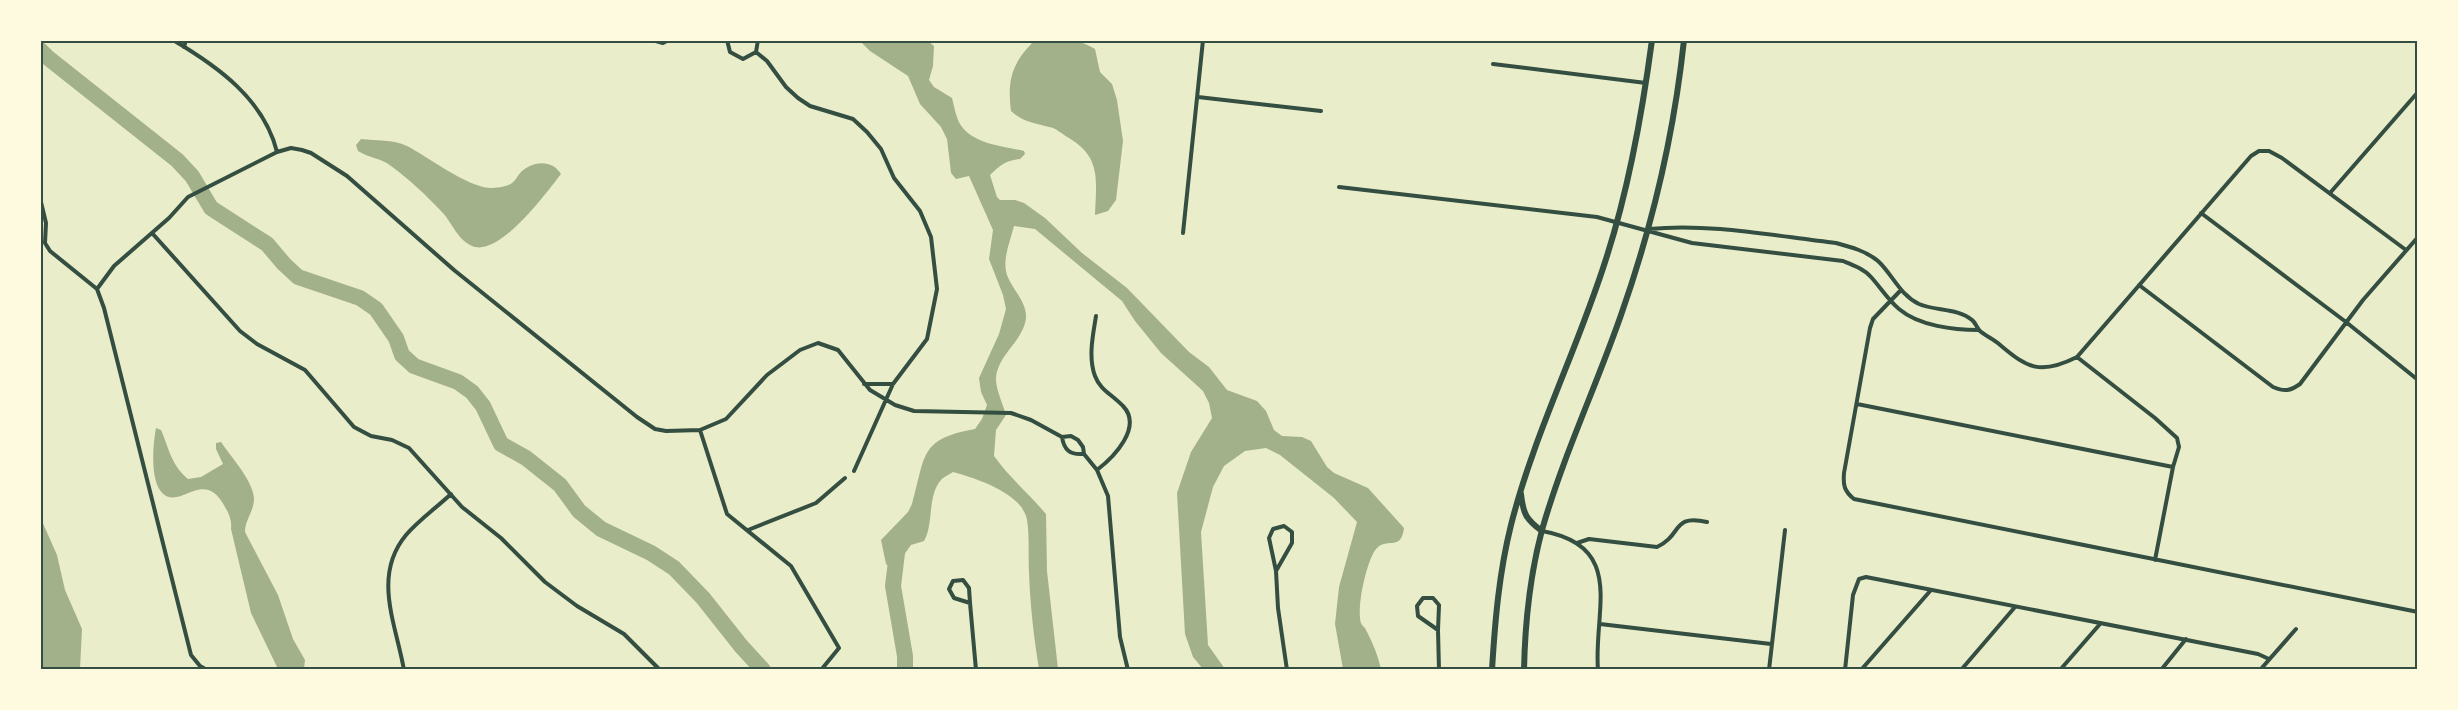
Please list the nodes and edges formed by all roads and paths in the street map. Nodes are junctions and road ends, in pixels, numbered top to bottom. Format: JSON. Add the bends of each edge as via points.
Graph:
{"nodes":[{"id":1,"x":173,"y":40,"type":"edge"},
{"id":2,"x":186,"y":40,"type":"edge"},
{"id":3,"x":652,"y":40,"type":"edge"},
{"id":4,"x":669,"y":40,"type":"edge"},
{"id":5,"x":727,"y":40,"type":"edge"},
{"id":6,"x":758,"y":40,"type":"edge"},
{"id":7,"x":1203,"y":40,"type":"edge"},
{"id":8,"x":1652,"y":40,"type":"edge"},
{"id":9,"x":1684,"y":40,"type":"edge"},
{"id":10,"x":184,"y":47,"type":"junction"},
{"id":11,"x":756,"y":52,"type":"junction"},
{"id":12,"x":1493,"y":64,"type":"dead end"},
{"id":13,"x":1647,"y":83,"type":"junction"},
{"id":14,"x":2418,"y":92,"type":"edge"},
{"id":15,"x":1198,"y":97,"type":"junction"},
{"id":16,"x":1322,"y":111,"type":"dead end"},
{"id":17,"x":277,"y":152,"type":"junction"},
{"id":18,"x":1339,"y":187,"type":"dead end"},
{"id":19,"x":2330,"y":192,"type":"junction"},
{"id":20,"x":40,"y":198,"type":"edge"},
{"id":21,"x":2201,"y":213,"type":"junction"},
{"id":22,"x":1618,"y":222,"type":"junction"},
{"id":23,"x":1648,"y":230,"type":"junction"},
{"id":24,"x":152,"y":233,"type":"junction"},
{"id":25,"x":1183,"y":233,"type":"dead end"},
{"id":26,"x":2418,"y":237,"type":"edge"},
{"id":27,"x":2406,"y":250,"type":"junction"},
{"id":28,"x":2139,"y":285,"type":"junction"},
{"id":29,"x":97,"y":290,"type":"junction"},
{"id":30,"x":1901,"y":290,"type":"junction"},
{"id":31,"x":1890,"y":301,"type":"junction"},
{"id":32,"x":1096,"y":316,"type":"dead end"},
{"id":33,"x":2346,"y":322,"type":"junction"},
{"id":34,"x":1979,"y":330,"type":"junction"},
{"id":35,"x":2077,"y":357,"type":"junction"},
{"id":36,"x":2418,"y":380,"type":"edge"},
{"id":37,"x":863,"y":384,"type":"junction"},
{"id":38,"x":893,"y":384,"type":"junction"},
{"id":39,"x":886,"y":398,"type":"junction"},
{"id":40,"x":1857,"y":404,"type":"junction"},
{"id":41,"x":700,"y":430,"type":"junction"},
{"id":42,"x":1062,"y":437,"type":"junction"},
{"id":43,"x":1084,"y":454,"type":"junction"},
{"id":44,"x":2173,"y":466,"type":"junction"},
{"id":45,"x":1097,"y":470,"type":"junction"},
{"id":46,"x":854,"y":471,"type":"dead end"},
{"id":47,"x":846,"y":478,"type":"dead end"},
{"id":48,"x":1521,"y":490,"type":"junction"},
{"id":49,"x":451,"y":494,"type":"junction"},
{"id":50,"x":1707,"y":522,"type":"dead end"},
{"id":51,"x":747,"y":530,"type":"junction"},
{"id":52,"x":1785,"y":530,"type":"dead end"},
{"id":53,"x":1542,"y":531,"type":"junction"},
{"id":54,"x":1576,"y":543,"type":"junction"},
{"id":55,"x":2155,"y":560,"type":"junction"},
{"id":56,"x":1276,"y":571,"type":"junction"},
{"id":57,"x":1930,"y":590,"type":"junction"},
{"id":58,"x":970,"y":603,"type":"junction"},
{"id":59,"x":2015,"y":607,"type":"junction"},
{"id":60,"x":2418,"y":612,"type":"edge"},
{"id":61,"x":1600,"y":624,"type":"junction"},
{"id":62,"x":2100,"y":624,"type":"junction"},
{"id":63,"x":2296,"y":629,"type":"dead end"},
{"id":64,"x":1438,"y":630,"type":"junction"},
{"id":65,"x":2186,"y":639,"type":"junction"},
{"id":66,"x":1771,"y":645,"type":"junction"},
{"id":67,"x":2269,"y":659,"type":"junction"},
{"id":68,"x":200,"y":668,"type":"edge"},
{"id":69,"x":207,"y":669,"type":"edge"},
{"id":70,"x":404,"y":669,"type":"edge"},
{"id":71,"x":660,"y":669,"type":"edge"},
{"id":72,"x":821,"y":669,"type":"edge"},
{"id":73,"x":976,"y":669,"type":"edge"},
{"id":74,"x":1128,"y":669,"type":"edge"},
{"id":75,"x":1287,"y":669,"type":"edge"},
{"id":76,"x":1439,"y":669,"type":"edge"},
{"id":77,"x":1492,"y":669,"type":"edge"},
{"id":78,"x":1524,"y":669,"type":"edge"},
{"id":79,"x":1598,"y":669,"type":"edge"},
{"id":80,"x":1769,"y":669,"type":"edge"},
{"id":81,"x":1845,"y":669,"type":"edge"},
{"id":82,"x":1861,"y":669,"type":"edge"},
{"id":83,"x":1961,"y":669,"type":"edge"},
{"id":84,"x":2060,"y":669,"type":"edge"},
{"id":85,"x":2161,"y":669,"type":"edge"},
{"id":86,"x":2260,"y":669,"type":"edge"}],
"edges":[{"from":1,"to":10,"type":"street"},
{"from":2,"to":10,"type":"street"},
{"from":3,"to":4,"type":"street"},
{"from":5,"to":11,"type":"street","via":[[730,52],[738,58],[748,58]]},
{"from":6,"to":11,"type":"street"},
{"from":7,"to":15,"type":"street"},
{"from":8,"to":13,"type":"main road"},
{"from":9,"to":23,"type":"main road","via":[[1666,154]]},
{"from":10,"to":17,"type":"street","via":[[240,89],[266,122]]},
{"from":11,"to":38,"type":"street","via":[[798,98],[810,106],[853,119],[867,132],[928,228],[937,289],[933,318],[922,349]]},
{"from":12,"to":13,"type":"street"},
{"from":13,"to":22,"type":"main road"},
{"from":14,"to":19,"type":"street"},
{"from":15,"to":16,"type":"street"},
{"from":15,"to":25,"type":"street"},
{"from":17,"to":24,"type":"street","via":[[188,197]]},
{"from":17,"to":41,"type":"street","via":[[302,150],[347,176],[454,270],[646,424],[666,431]]},
{"from":18,"to":22,"type":"street"},
{"from":19,"to":21,"type":"street","via":[[2282,158],[2259,151]]},
{"from":19,"to":27,"type":"street"},
{"from":20,"to":29,"type":"street","via":[[46,222],[45,243]]},
{"from":21,"to":28,"type":"street"},
{"from":21,"to":33,"type":"street"},
{"from":22,"to":23,"type":"street"},
{"from":22,"to":48,"type":"main road","via":[[1583,328]]},
{"from":23,"to":30,"type":"street","via":[[1677,226],[1836,243],[1877,261]]},
{"from":23,"to":31,"type":"street","via":[[1692,243],[1844,261],[1864,270]]},
{"from":23,"to":53,"type":"main road","via":[[1622,313]]},
{"from":24,"to":29,"type":"street","via":[[114,266]]},
{"from":24,"to":49,"type":"street","via":[[240,331],[305,370],[354,427],[409,448]]},
{"from":26,"to":27,"type":"street"},
{"from":27,"to":33,"type":"street"},
{"from":28,"to":33,"type":"street","via":[[2282,391],[2300,384]]},
{"from":28,"to":35,"type":"street"},
{"from":29,"to":68,"type":"street","via":[[191,656]]},
{"from":30,"to":31,"type":"street"},
{"from":30,"to":34,"type":"street","via":[[1922,305],[1972,320]]},
{"from":31,"to":34,"type":"street","via":[[1908,316],[1929,323]]},
{"from":31,"to":40,"type":"street","via":[[1870,328]]},
{"from":32,"to":45,"type":"street","via":[[1091,353],[1094,373],[1104,391],[1128,412],[1130,422],[1118,449]]},
{"from":33,"to":36,"type":"street"},
{"from":34,"to":35,"type":"street","via":[[2032,367],[2052,367]]},
{"from":35,"to":44,"type":"street","via":[[2177,438],[2180,447]]},
{"from":37,"to":38,"type":"street"},
{"from":37,"to":39,"type":"street"},
{"from":37,"to":41,"type":"street","via":[[838,350],[818,343],[808,345],[767,375],[726,419]]},
{"from":38,"to":39,"type":"street"},
{"from":39,"to":42,"type":"street","via":[[914,411],[1021,415]]},
{"from":39,"to":46,"type":"street"},
{"from":40,"to":44,"type":"street"},
{"from":40,"to":55,"type":"street","via":[[1843,483],[1846,493],[1854,499]]},
{"from":41,"to":51,"type":"street","via":[[727,514]]},
{"from":42,"to":43,"type":"street","via":[[1078,440]]},
{"from":42,"to":43,"type":"street","via":[[1068,452]]},
{"from":43,"to":45,"type":"street"},
{"from":44,"to":55,"type":"street"},
{"from":45,"to":74,"type":"street","via":[[1110,507],[1120,637]]},
{"from":47,"to":51,"type":"street","via":[[816,503]]},
{"from":48,"to":53,"type":"main road","via":[[1523,512]]},
{"from":48,"to":77,"type":"main road","via":[[1498,593]]},
{"from":49,"to":70,"type":"street","via":[[405,537],[390,564],[387,596]]},
{"from":49,"to":71,"type":"street","via":[[544,582],[624,634]]},
{"from":50,"to":54,"type":"street","via":[[1681,522],[1666,542],[1657,547],[1590,539]]},
{"from":51,"to":72,"type":"street","via":[[791,566],[839,648]]},
{"from":52,"to":66,"type":"street"},
{"from":53,"to":54,"type":"street"},
{"from":53,"to":78,"type":"main road","via":[[1527,615]]},
{"from":54,"to":61,"type":"street","via":[[1598,569]]},
{"from":55,"to":60,"type":"street"},
{"from":56,"to":56,"type":"street","via":[[1292,543],[1292,532],[1284,526],[1273,529],[1269,538]]},
{"from":56,"to":75,"type":"street"},
{"from":57,"to":59,"type":"street"},
{"from":57,"to":81,"type":"street","via":[[1866,577],[1859,579],[1853,595]]},
{"from":57,"to":82,"type":"street"},
{"from":58,"to":58,"type":"street","via":[[954,598],[949,589],[953,581],[963,580],[969,588]]},
{"from":58,"to":73,"type":"street"},
{"from":59,"to":62,"type":"street"},
{"from":59,"to":83,"type":"street"},
{"from":61,"to":66,"type":"street"},
{"from":61,"to":79,"type":"street"},
{"from":62,"to":65,"type":"street"},
{"from":62,"to":84,"type":"street"},
{"from":63,"to":67,"type":"street"},
{"from":64,"to":64,"type":"street","via":[[1439,605],[1433,598],[1423,598],[1417,606],[1418,616]]},
{"from":64,"to":76,"type":"street"},
{"from":65,"to":67,"type":"street"},
{"from":65,"to":85,"type":"street"},
{"from":66,"to":80,"type":"street"},
{"from":67,"to":86,"type":"street"},
{"from":68,"to":69,"type":"street"}]}
